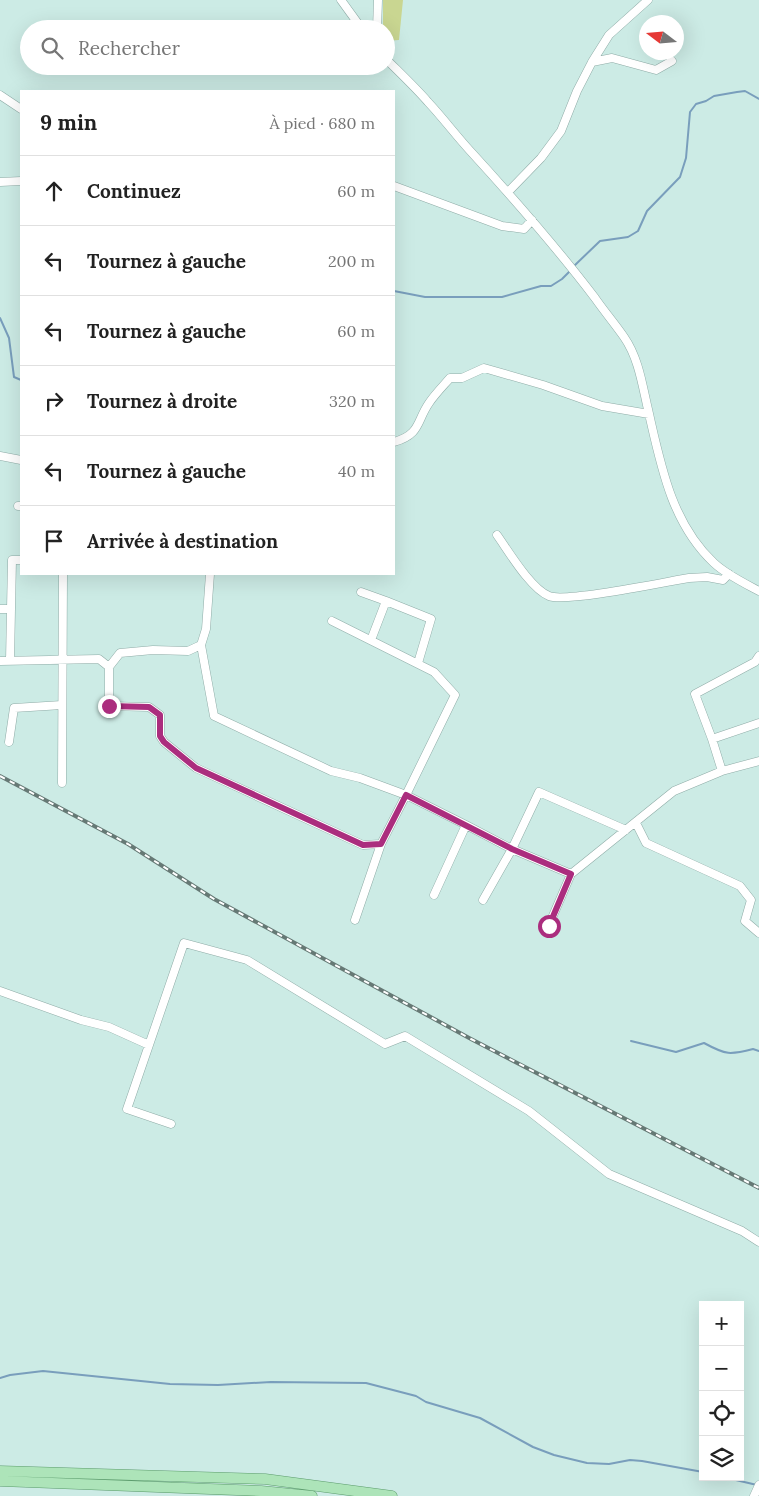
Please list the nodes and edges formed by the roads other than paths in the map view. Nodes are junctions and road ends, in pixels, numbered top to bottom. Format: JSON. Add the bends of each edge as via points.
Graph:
{"nodes":[{"id":1,"x":341,"y":0,"type":"edge"},
{"id":2,"x":378,"y":0,"type":"edge"},
{"id":3,"x":648,"y":0,"type":"edge"},
{"id":4,"x":355,"y":20,"type":"edge"},
{"id":5,"x":377,"y":20,"type":"edge"},
{"id":6,"x":672,"y":61,"type":"dead end"},
{"id":7,"x":592,"y":62,"type":"junction"},
{"id":8,"x":395,"y":68,"type":"edge"},
{"id":9,"x":0,"y":96,"type":"edge"},
{"id":10,"x":20,"y":108,"type":"edge"},
{"id":11,"x":0,"y":182,"type":"edge"},
{"id":12,"x":20,"y":182,"type":"edge"},
{"id":13,"x":395,"y":186,"type":"edge"},
{"id":14,"x":508,"y":192,"type":"junction"},
{"id":15,"x":532,"y":220,"type":"junction"},
{"id":16,"x":649,"y":414,"type":"junction"},
{"id":17,"x":395,"y":442,"type":"edge"},
{"id":18,"x":0,"y":456,"type":"edge"},
{"id":19,"x":20,"y":460,"type":"edge"},
{"id":20,"x":497,"y":536,"type":"dead end"},
{"id":21,"x":20,"y":560,"type":"edge"},
{"id":22,"x":729,"y":574,"type":"junction"},
{"id":23,"x":63,"y":575,"type":"edge"},
{"id":24,"x":210,"y":575,"type":"edge"},
{"id":25,"x":759,"y":591,"type":"edge"},
{"id":26,"x":361,"y":592,"type":"dead end"},
{"id":27,"x":386,"y":601,"type":"junction"},
{"id":28,"x":0,"y":608,"type":"edge"},
{"id":29,"x":11,"y":609,"type":"junction"},
{"id":30,"x":332,"y":621,"type":"dead end"},
{"id":31,"x":371,"y":640,"type":"junction"},
{"id":32,"x":201,"y":645,"type":"junction"},
{"id":33,"x":759,"y":656,"type":"edge"},
{"id":34,"x":62,"y":659,"type":"junction"},
{"id":35,"x":0,"y":661,"type":"edge"},
{"id":36,"x":10,"y":661,"type":"junction"},
{"id":37,"x":418,"y":663,"type":"junction"},
{"id":38,"x":109,"y":668,"type":"junction"},
{"id":39,"x":62,"y":705,"type":"junction"},
{"id":40,"x":759,"y":723,"type":"edge"},
{"id":41,"x":712,"y":739,"type":"junction"},
{"id":42,"x":9,"y":742,"type":"dead end"},
{"id":43,"x":759,"y":761,"type":"edge"},
{"id":44,"x":722,"y":771,"type":"junction"},
{"id":45,"x":62,"y":784,"type":"dead end"},
{"id":46,"x":406,"y":795,"type":"junction"},
{"id":47,"x":636,"y":823,"type":"junction"},
{"id":48,"x":466,"y":825,"type":"junction"},
{"id":49,"x":626,"y":830,"type":"junction"},
{"id":50,"x":381,"y":844,"type":"junction"},
{"id":51,"x":512,"y":849,"type":"junction"},
{"id":52,"x":571,"y":874,"type":"junction"},
{"id":53,"x":434,"y":895,"type":"dead end"},
{"id":54,"x":484,"y":900,"type":"dead end"},
{"id":55,"x":355,"y":920,"type":"dead end"},
{"id":56,"x":549,"y":926,"type":"dead end"},
{"id":57,"x":759,"y":932,"type":"edge"},
{"id":58,"x":0,"y":991,"type":"edge"},
{"id":59,"x":149,"y":1045,"type":"junction"},
{"id":60,"x":171,"y":1124,"type":"dead end"},
{"id":61,"x":759,"y":1242,"type":"edge"},
{"id":62,"x":0,"y":1471,"type":"edge"},
{"id":63,"x":0,"y":1481,"type":"edge"},
{"id":64,"x":759,"y":1485,"type":"edge"},
{"id":65,"x":260,"y":1494,"type":"edge"},
{"id":66,"x":312,"y":1496,"type":"edge"},
{"id":67,"x":392,"y":1496,"type":"edge"},
{"id":68,"x":754,"y":1496,"type":"edge"}],
"edges":[{"from":1,"to":4,"type":"street"},
{"from":2,"to":5,"type":"street"},
{"from":3,"to":7,"type":"street","via":[[609,35]]},
{"from":6,"to":7,"type":"street","via":[[656,70],[612,58]]},
{"from":7,"to":14,"type":"street","via":[[561,131],[541,158]]},
{"from":8,"to":14,"type":"street"},
{"from":9,"to":10,"type":"street"},
{"from":11,"to":12,"type":"street"},
{"from":13,"to":15,"type":"street","via":[[502,226],[524,229]]},
{"from":14,"to":15,"type":"street"},
{"from":15,"to":16,"type":"street","via":[[625,339],[634,358]]},
{"from":16,"to":17,"type":"street","via":[[602,406],[484,368],[462,378],[450,378],[429,403],[415,430]]},
{"from":16,"to":22,"type":"street","via":[[670,494],[680,516],[714,563]]},
{"from":18,"to":19,"type":"street"},
{"from":20,"to":22,"type":"street","via":[[536,588],[550,597],[572,598],[706,576],[723,580]]},
{"from":21,"to":29,"type":"street","via":[[12,560]]},
{"from":22,"to":25,"type":"street"},
{"from":23,"to":34,"type":"street"},
{"from":24,"to":32,"type":"street","via":[[206,629]]},
{"from":26,"to":27,"type":"street"},
{"from":27,"to":31,"type":"street"},
{"from":27,"to":37,"type":"street","via":[[431,619]]},
{"from":28,"to":29,"type":"street"},
{"from":29,"to":36,"type":"street"},
{"from":30,"to":31,"type":"street"},
{"from":31,"to":37,"type":"street"},
{"from":32,"to":38,"type":"street","via":[[188,651],[120,653]]},
{"from":32,"to":46,"type":"street","via":[[214,716],[331,771]]},
{"from":33,"to":41,"type":"street","via":[[755,662],[695,694]]},
{"from":34,"to":36,"type":"street"},
{"from":34,"to":38,"type":"street","via":[[98,659]]},
{"from":34,"to":39,"type":"street"},
{"from":35,"to":36,"type":"street"},
{"from":37,"to":46,"type":"street","via":[[434,672],[455,695]]},
{"from":38,"to":50,"type":"street","via":[[109,706],[149,707],[160,715],[160,736],[164,742],[196,768],[363,845]]},
{"from":39,"to":42,"type":"street","via":[[14,708]]},
{"from":39,"to":45,"type":"street"},
{"from":40,"to":41,"type":"street"},
{"from":41,"to":44,"type":"street"},
{"from":43,"to":44,"type":"street"},
{"from":44,"to":47,"type":"street","via":[[674,791]]},
{"from":46,"to":48,"type":"street"},
{"from":46,"to":50,"type":"street"},
{"from":47,"to":49,"type":"street"},
{"from":47,"to":57,"type":"street","via":[[646,843],[740,886],[751,900],[745,921]]},
{"from":48,"to":51,"type":"street"},
{"from":48,"to":53,"type":"street"},
{"from":49,"to":51,"type":"street","via":[[539,792]]},
{"from":49,"to":52,"type":"street"},
{"from":50,"to":55,"type":"street"},
{"from":51,"to":52,"type":"street"},
{"from":51,"to":54,"type":"street"},
{"from":52,"to":56,"type":"street"},
{"from":58,"to":59,"type":"street","via":[[109,1027]]},
{"from":59,"to":60,"type":"street","via":[[127,1109]]},
{"from":59,"to":61,"type":"street","via":[[184,943],[248,960],[385,1044],[405,1036],[529,1110],[608,1174],[742,1231]]},
{"from":62,"to":67,"type":"main road","via":[[266,1479]]},
{"from":63,"to":65,"type":"main road"},
{"from":64,"to":68,"type":"street"},
{"from":65,"to":66,"type":"main road"}]}
